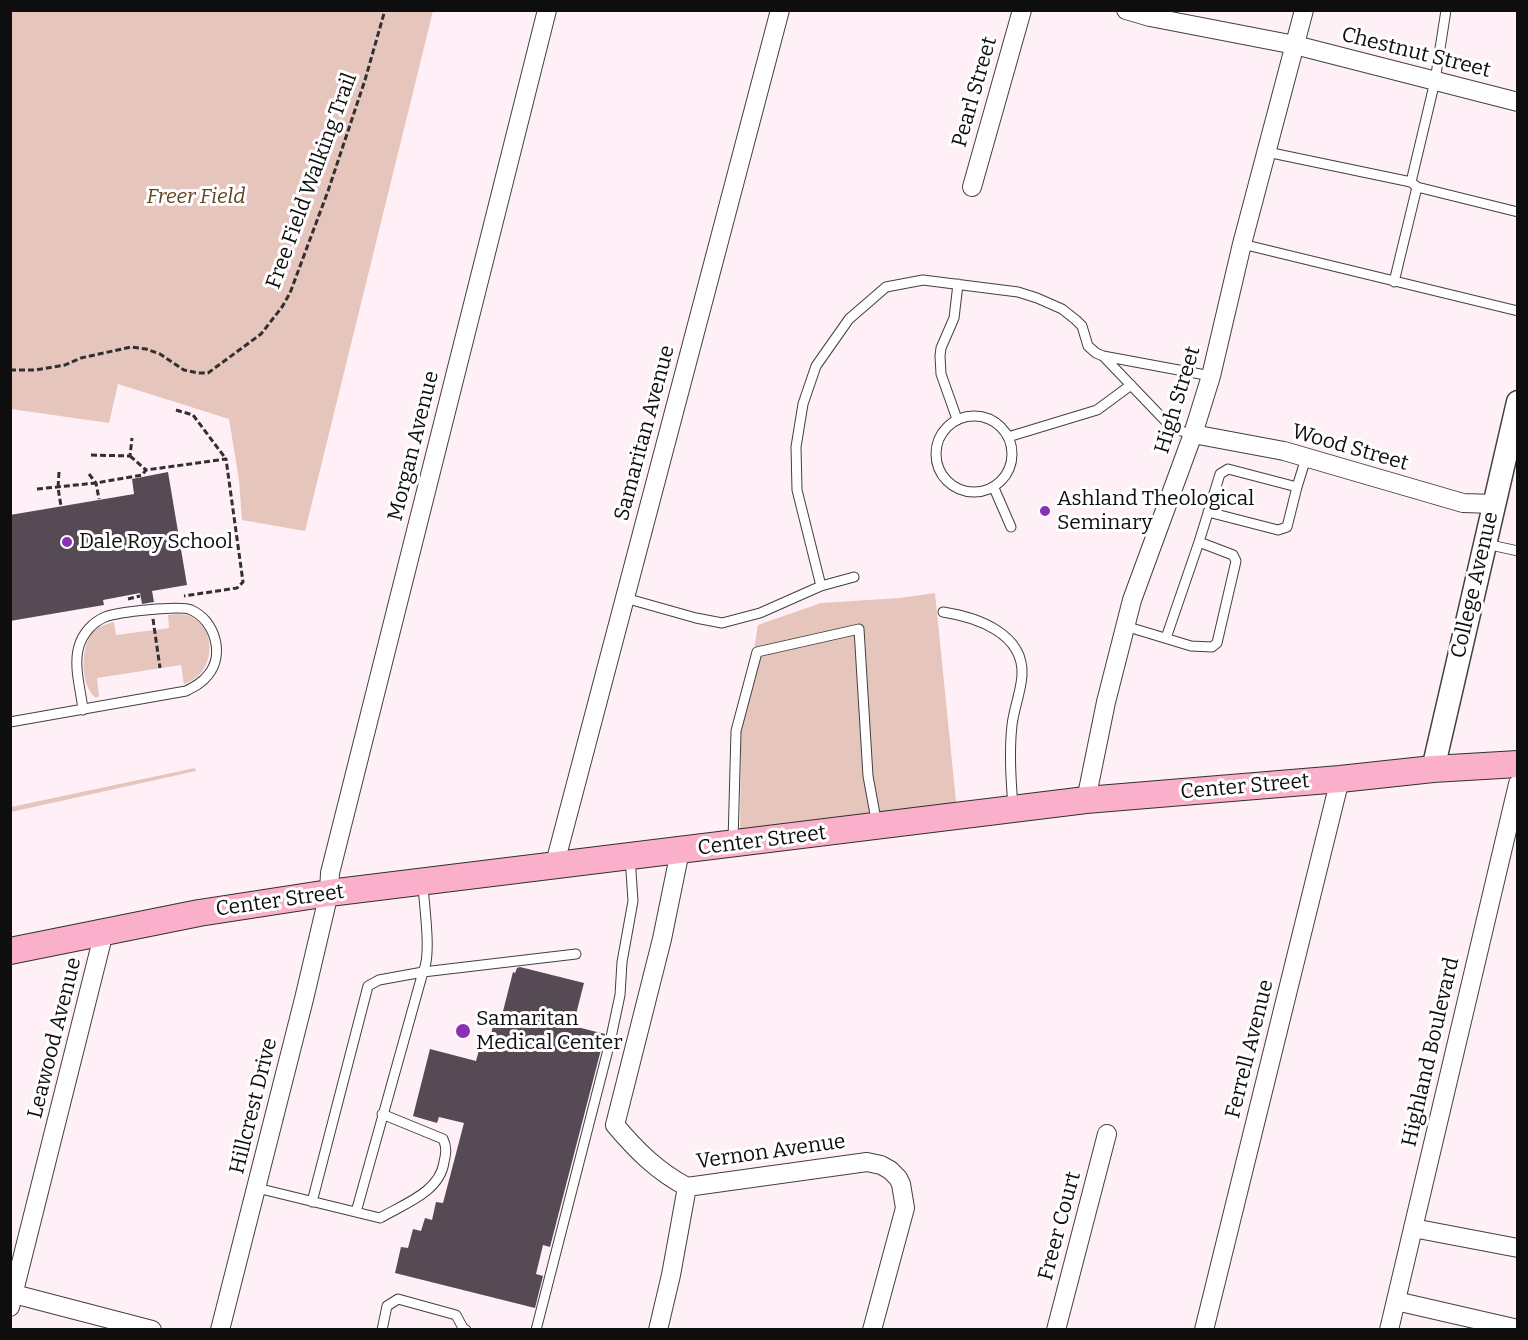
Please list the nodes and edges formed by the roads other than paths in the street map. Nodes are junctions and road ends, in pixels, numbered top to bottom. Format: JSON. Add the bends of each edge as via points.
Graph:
{"nodes":[{"id":1,"x":547,"y":10,"type":"edge"},
{"id":2,"x":780,"y":10,"type":"edge"},
{"id":3,"x":1022,"y":10,"type":"edge"},
{"id":4,"x":1126,"y":10,"type":"edge"},
{"id":5,"x":1304,"y":10,"type":"edge"},
{"id":6,"x":1446,"y":10,"type":"edge"},
{"id":7,"x":1151,"y":14,"type":"edge"},
{"id":8,"x":1295,"y":45,"type":"junction"},
{"id":9,"x":1435,"y":81,"type":"junction"},
{"id":10,"x":1518,"y":102,"type":"edge"},
{"id":11,"x":1267,"y":152,"type":"junction"},
{"id":12,"x":1414,"y":185,"type":"junction"},
{"id":13,"x":972,"y":187,"type":"dead end"},
{"id":14,"x":1518,"y":212,"type":"edge"},
{"id":15,"x":1242,"y":244,"type":"junction"},
{"id":16,"x":1394,"y":282,"type":"junction"},
{"id":17,"x":958,"y":285,"type":"junction"},
{"id":18,"x":1518,"y":311,"type":"edge"},
{"id":19,"x":1103,"y":356,"type":"junction"},
{"id":20,"x":1211,"y":375,"type":"junction"},
{"id":21,"x":1131,"y":385,"type":"junction"},
{"id":22,"x":1517,"y":404,"type":"edge"},
{"id":23,"x":957,"y":419,"type":"junction"},
{"id":24,"x":1193,"y":434,"type":"junction"},
{"id":25,"x":1008,"y":437,"type":"junction"},
{"id":26,"x":1306,"y":458,"type":"junction"},
{"id":27,"x":1297,"y":487,"type":"junction"},
{"id":28,"x":994,"y":488,"type":"junction"},
{"id":29,"x":1494,"y":504,"type":"junction"},
{"id":30,"x":1208,"y":512,"type":"junction"},
{"id":31,"x":1011,"y":527,"type":"dead end"},
{"id":32,"x":1199,"y":542,"type":"junction"},
{"id":33,"x":1484,"y":544,"type":"junction"},
{"id":34,"x":1518,"y":551,"type":"edge"},
{"id":35,"x":854,"y":578,"type":"dead end"},
{"id":36,"x":821,"y":586,"type":"junction"},
{"id":37,"x":625,"y":597,"type":"junction"},
{"id":38,"x":944,"y":612,"type":"dead end"},
{"id":39,"x":1125,"y":626,"type":"junction"},
{"id":40,"x":1166,"y":638,"type":"junction"},
{"id":41,"x":83,"y":710,"type":"junction"},
{"id":42,"x":10,"y":722,"type":"edge"},
{"id":43,"x":1518,"y":764,"type":"edge"},
{"id":44,"x":1433,"y":769,"type":"junction"},
{"id":45,"x":1340,"y":779,"type":"junction"},
{"id":46,"x":1518,"y":784,"type":"edge"},
{"id":47,"x":1086,"y":800,"type":"junction"},
{"id":48,"x":1013,"y":810,"type":"junction"},
{"id":49,"x":878,"y":827,"type":"junction"},
{"id":50,"x":733,"y":844,"type":"junction"},
{"id":51,"x":680,"y":851,"type":"junction"},
{"id":52,"x":630,"y":857,"type":"junction"},
{"id":53,"x":554,"y":867,"type":"junction"},
{"id":54,"x":423,"y":882,"type":"junction"},
{"id":55,"x":329,"y":893,"type":"junction"},
{"id":56,"x":104,"y":932,"type":"junction"},
{"id":57,"x":10,"y":951,"type":"edge"},
{"id":58,"x":576,"y":954,"type":"dead end"},
{"id":59,"x":423,"y":972,"type":"junction"},
{"id":60,"x":382,"y":1114,"type":"junction"},
{"id":61,"x":1107,"y":1134,"type":"dead end"},
{"id":62,"x":687,"y":1187,"type":"junction"},
{"id":63,"x":257,"y":1188,"type":"junction"},
{"id":64,"x":312,"y":1202,"type":"junction"},
{"id":65,"x":356,"y":1212,"type":"junction"},
{"id":66,"x":1413,"y":1228,"type":"junction"},
{"id":67,"x":1518,"y":1248,"type":"edge"},
{"id":68,"x":12,"y":1298,"type":"edge"},
{"id":69,"x":1396,"y":1301,"type":"junction"},
{"id":70,"x":152,"y":1329,"type":"edge"},
{"id":71,"x":220,"y":1329,"type":"edge"},
{"id":72,"x":382,"y":1329,"type":"edge"},
{"id":73,"x":466,"y":1329,"type":"edge"},
{"id":74,"x":536,"y":1329,"type":"edge"},
{"id":75,"x":658,"y":1329,"type":"edge"},
{"id":76,"x":872,"y":1329,"type":"edge"},
{"id":77,"x":1056,"y":1329,"type":"edge"},
{"id":78,"x":1204,"y":1329,"type":"edge"},
{"id":79,"x":1389,"y":1329,"type":"edge"},
{"id":80,"x":1518,"y":1329,"type":"edge"}],
"edges":[{"from":1,"to":55,"type":"street","name":"Morgan Avenue","via":[[330,873]]},
{"from":2,"to":37,"type":"street","name":"Samaritan Avenue"},
{"from":3,"to":13,"type":"street","name":"Pearl Street"},
{"from":4,"to":7,"type":"street","name":"Chestnut Street"},
{"from":5,"to":8,"type":"street","name":"High Street"},
{"from":6,"to":9,"type":"lane"},
{"from":7,"to":8,"type":"street","name":"Chestnut Street"},
{"from":8,"to":9,"type":"street","name":"Chestnut Street"},
{"from":8,"to":11,"type":"street","name":"High Street"},
{"from":9,"to":10,"type":"street","name":"Chestnut Street"},
{"from":9,"to":12,"type":"lane"},
{"from":11,"to":12,"type":"lane"},
{"from":11,"to":15,"type":"street","name":"High Street"},
{"from":12,"to":14,"type":"lane"},
{"from":12,"to":16,"type":"lane"},
{"from":15,"to":16,"type":"lane"},
{"from":15,"to":20,"type":"street","name":"High Street"},
{"from":16,"to":18,"type":"lane"},
{"from":17,"to":19,"type":"lane","via":[[1018,292],[1062,309],[1082,326],[1088,346]]},
{"from":17,"to":23,"type":"lane","via":[[954,318],[940,357],[941,374]]},
{"from":17,"to":36,"type":"lane","via":[[923,280],[886,287],[849,319],[816,366],[803,404],[796,447],[797,490]]},
{"from":19,"to":20,"type":"lane"},
{"from":19,"to":21,"type":"lane"},
{"from":20,"to":24,"type":"street","name":"High Street"},
{"from":21,"to":24,"type":"lane","via":[[1173,429]]},
{"from":21,"to":25,"type":"lane","via":[[1097,410]]},
{"from":22,"to":29,"type":"street","name":"College Avenue"},
{"from":23,"to":25,"type":"lane","via":[[987,418],[1002,427]]},
{"from":23,"to":28,"type":"lane","via":[[939,436],[935,462],[939,471],[955,489],[971,493]]},
{"from":24,"to":26,"type":"street","name":"Wood Street"},
{"from":24,"to":39,"type":"street","name":"High Street"},
{"from":25,"to":28,"type":"lane","via":[[1011,465]]},
{"from":26,"to":27,"type":"lane"},
{"from":26,"to":29,"type":"street","name":"Wood Street","via":[[1463,503]]},
{"from":27,"to":30,"type":"lane","via":[[1228,469],[1220,474]]},
{"from":27,"to":30,"type":"lane","via":[[1287,527],[1278,530]]},
{"from":28,"to":31,"type":"lane"},
{"from":29,"to":33,"type":"street","name":"College Avenue"},
{"from":30,"to":32,"type":"lane"},
{"from":32,"to":40,"type":"lane"},
{"from":32,"to":40,"type":"lane","via":[[1233,555],[1236,561],[1217,643],[1212,647],[1191,646]]},
{"from":33,"to":34,"type":"lane"},
{"from":33,"to":44,"type":"street","name":"College Avenue"},
{"from":35,"to":36,"type":"lane"},
{"from":36,"to":37,"type":"lane","via":[[760,613],[722,623]]},
{"from":37,"to":53,"type":"street","name":"Samaritan Avenue"},
{"from":38,"to":48,"type":"lane","via":[[965,615],[1002,633],[1019,658],[1022,675],[1012,723],[1010,760]]},
{"from":39,"to":40,"type":"lane"},
{"from":39,"to":47,"type":"street","name":"High Street"},
{"from":41,"to":41,"type":"lane","via":[[186,691],[200,684],[210,674],[215,660],[217,644],[213,630],[205,619],[180,607],[108,616],[94,623],[84,634],[77,659]]},
{"from":41,"to":42,"type":"lane"},
{"from":43,"to":44,"type":"main road","name":"Center Street"},
{"from":44,"to":45,"type":"main road","name":"Center Street"},
{"from":45,"to":47,"type":"main road","name":"Center Street"},
{"from":45,"to":78,"type":"street","name":"Ferrell Avenue"},
{"from":46,"to":66,"type":"street","name":"Highland Boulevard"},
{"from":47,"to":48,"type":"main road","name":"Center Street"},
{"from":48,"to":49,"type":"main road","name":"Center Street"},
{"from":49,"to":50,"type":"main road","name":"Center Street"},
{"from":49,"to":50,"type":"lane","via":[[868,776],[859,629],[757,652],[736,731]]},
{"from":50,"to":51,"type":"main road","name":"Center Street"},
{"from":51,"to":52,"type":"main road","name":"Center Street"},
{"from":51,"to":62,"type":"street","name":"Vernon Avenue","via":[[615,1125],[637,1152]]},
{"from":52,"to":53,"type":"main road","name":"Center Street"},
{"from":52,"to":74,"type":"lane","via":[[633,901],[620,995]]},
{"from":53,"to":54,"type":"main road","name":"Center Street"},
{"from":54,"to":55,"type":"main road","name":"Center Street"},
{"from":54,"to":59,"type":"lane","via":[[428,955]]},
{"from":55,"to":56,"type":"main road","name":"Center Street"},
{"from":55,"to":63,"type":"street","name":"Hillcrest Drive"},
{"from":56,"to":57,"type":"main road","name":"Center Street"},
{"from":56,"to":68,"type":"street","name":"Leawood Avenue"},
{"from":58,"to":59,"type":"lane"},
{"from":59,"to":60,"type":"lane"},
{"from":59,"to":64,"type":"lane","via":[[379,980],[368,986]]},
{"from":60,"to":65,"type":"lane"},
{"from":60,"to":65,"type":"lane","via":[[443,1139],[446,1149],[442,1174],[431,1188],[380,1218]]},
{"from":61,"to":77,"type":"street","name":"Freer Court"},
{"from":62,"to":75,"type":"street"},
{"from":62,"to":76,"type":"street","name":"Vernon Avenue","via":[[867,1162],[890,1170],[901,1184],[904,1208]]},
{"from":63,"to":64,"type":"lane"},
{"from":63,"to":71,"type":"street","name":"Hillcrest Drive"},
{"from":64,"to":65,"type":"lane"},
{"from":66,"to":67,"type":"street"},
{"from":66,"to":69,"type":"street","name":"Highland Boulevard"},
{"from":68,"to":70,"type":"street"},
{"from":69,"to":79,"type":"street","name":"Highland Boulevard"},
{"from":69,"to":80,"type":"street"},
{"from":72,"to":73,"type":"lane","via":[[387,1306],[398,1299],[456,1315]]}]}
